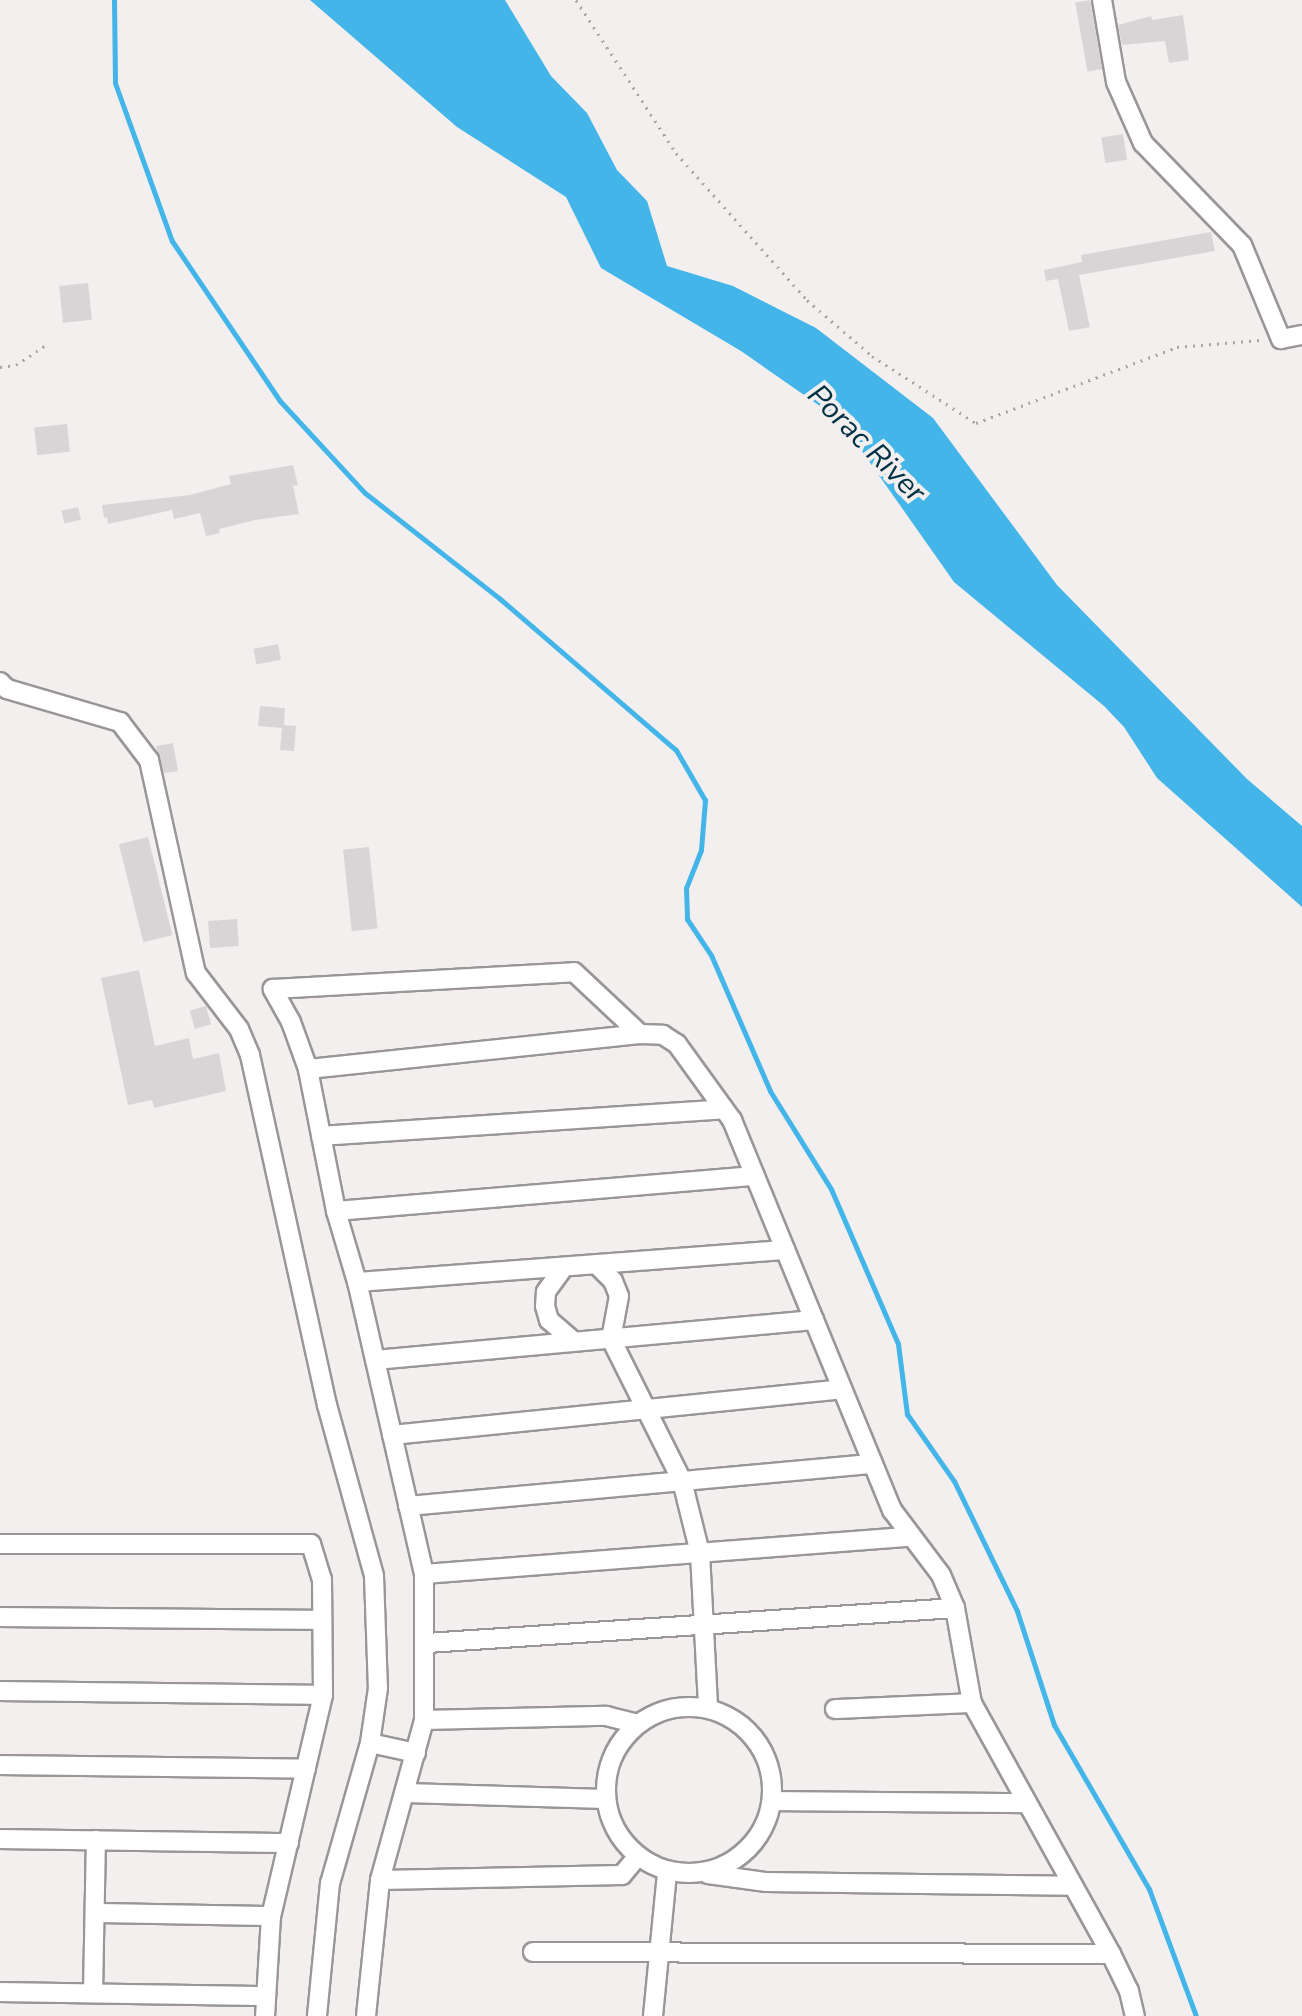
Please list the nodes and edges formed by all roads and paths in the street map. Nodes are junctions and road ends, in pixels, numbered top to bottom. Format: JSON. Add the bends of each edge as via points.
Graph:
{"nodes":[{"id":1,"x":576,"y":0,"type":"edge"},
{"id":2,"x":1102,"y":0,"type":"edge"},
{"id":3,"x":1302,"y":335,"type":"edge"},
{"id":4,"x":1281,"y":339,"type":"junction"},
{"id":5,"x":46,"y":345,"type":"dead end"},
{"id":6,"x":0,"y":367,"type":"edge"},
{"id":7,"x":0,"y":682,"type":"edge"},
{"id":8,"x":640,"y":1034,"type":"junction"},
{"id":9,"x":308,"y":1069,"type":"junction"},
{"id":10,"x":723,"y":1109,"type":"junction"},
{"id":11,"x":321,"y":1136,"type":"junction"},
{"id":12,"x":755,"y":1176,"type":"junction"},
{"id":13,"x":336,"y":1211,"type":"junction"},
{"id":14,"x":785,"y":1250,"type":"junction"},
{"id":15,"x":596,"y":1264,"type":"junction"},
{"id":16,"x":564,"y":1267,"type":"junction"},
{"id":17,"x":357,"y":1282,"type":"junction"},
{"id":18,"x":814,"y":1320,"type":"junction"},
{"id":19,"x":611,"y":1339,"type":"junction"},
{"id":20,"x":574,"y":1342,"type":"junction"},
{"id":21,"x":375,"y":1360,"type":"junction"},
{"id":22,"x":842,"y":1389,"type":"junction"},
{"id":23,"x":646,"y":1409,"type":"junction"},
{"id":24,"x":392,"y":1435,"type":"junction"},
{"id":25,"x":873,"y":1464,"type":"junction"},
{"id":26,"x":682,"y":1481,"type":"junction"},
{"id":27,"x":408,"y":1506,"type":"junction"},
{"id":28,"x":909,"y":1537,"type":"junction"},
{"id":29,"x":0,"y":1544,"type":"edge"},
{"id":30,"x":700,"y":1553,"type":"junction"},
{"id":31,"x":424,"y":1574,"type":"junction"},
{"id":32,"x":955,"y":1608,"type":"junction"},
{"id":33,"x":0,"y":1617,"type":"edge"},
{"id":34,"x":322,"y":1620,"type":"junction"},
{"id":35,"x":704,"y":1625,"type":"junction"},
{"id":36,"x":427,"y":1643,"type":"junction"},
{"id":37,"x":0,"y":1691,"type":"edge"},
{"id":38,"x":323,"y":1695,"type":"junction"},
{"id":39,"x":972,"y":1703,"type":"junction"},
{"id":40,"x":708,"y":1707,"type":"junction"},
{"id":41,"x":835,"y":1709,"type":"dead end"},
{"id":42,"x":424,"y":1720,"type":"junction"},
{"id":43,"x":637,"y":1724,"type":"junction"},
{"id":44,"x":370,"y":1743,"type":"junction"},
{"id":45,"x":416,"y":1753,"type":"junction"},
{"id":46,"x":0,"y":1765,"type":"edge"},
{"id":47,"x":306,"y":1769,"type":"junction"},
{"id":48,"x":406,"y":1793,"type":"junction"},
{"id":49,"x":605,"y":1799,"type":"junction"},
{"id":50,"x":773,"y":1801,"type":"junction"},
{"id":51,"x":1027,"y":1803,"type":"junction"},
{"id":52,"x":0,"y":1839,"type":"edge"},
{"id":53,"x":96,"y":1840,"type":"junction"},
{"id":54,"x":289,"y":1843,"type":"junction"},
{"id":55,"x":637,"y":1857,"type":"junction"},
{"id":56,"x":667,"y":1872,"type":"junction"},
{"id":57,"x":705,"y":1873,"type":"junction"},
{"id":58,"x":380,"y":1880,"type":"junction"},
{"id":59,"x":1073,"y":1886,"type":"junction"},
{"id":60,"x":95,"y":1913,"type":"junction"},
{"id":61,"x":271,"y":1916,"type":"junction"},
{"id":62,"x":533,"y":1952,"type":"dead end"},
{"id":63,"x":659,"y":1953,"type":"junction"},
{"id":64,"x":1111,"y":1954,"type":"junction"},
{"id":65,"x":0,"y":1992,"type":"edge"},
{"id":66,"x":93,"y":1993,"type":"junction"},
{"id":67,"x":266,"y":1996,"type":"junction"},
{"id":68,"x":265,"y":2016,"type":"edge"},
{"id":69,"x":317,"y":2016,"type":"edge"},
{"id":70,"x":366,"y":2016,"type":"edge"},
{"id":71,"x":653,"y":2016,"type":"edge"},
{"id":72,"x":1135,"y":2016,"type":"edge"}],
"edges":[{"from":1,"to":4,"type":"path","via":[[676,153],[807,300],[872,356],[976,423],[1177,347]]},
{"from":2,"to":4,"type":"street","via":[[1116,82],[1143,143],[1242,245]]},
{"from":3,"to":4,"type":"street"},
{"from":5,"to":6,"type":"path","via":[[16,365]]},
{"from":7,"to":44,"type":"street","via":[[7,689],[120,722],[149,760],[196,973],[239,1029],[250,1055],[327,1405],[374,1576],[378,1688]]},
{"from":8,"to":9,"type":"street"},
{"from":8,"to":9,"type":"street","via":[[574,972],[273,989]]},
{"from":8,"to":10,"type":"street","via":[[663,1035],[677,1044]]},
{"from":9,"to":11,"type":"street"},
{"from":10,"to":11,"type":"street"},
{"from":10,"to":12,"type":"street"},
{"from":11,"to":13,"type":"street"},
{"from":12,"to":13,"type":"street"},
{"from":12,"to":14,"type":"street"},
{"from":13,"to":17,"type":"street"},
{"from":14,"to":15,"type":"street"},
{"from":14,"to":18,"type":"street"},
{"from":15,"to":16,"type":"street"},
{"from":15,"to":19,"type":"street","via":[[619,1296]]},
{"from":16,"to":17,"type":"street"},
{"from":16,"to":20,"type":"street","via":[[546,1292],[545,1306],[549,1320]]},
{"from":17,"to":21,"type":"street"},
{"from":18,"to":19,"type":"street"},
{"from":18,"to":22,"type":"street"},
{"from":19,"to":20,"type":"street"},
{"from":19,"to":23,"type":"street"},
{"from":20,"to":21,"type":"street"},
{"from":21,"to":24,"type":"street"},
{"from":22,"to":23,"type":"street"},
{"from":22,"to":25,"type":"street"},
{"from":23,"to":24,"type":"street"},
{"from":23,"to":26,"type":"street"},
{"from":24,"to":27,"type":"street"},
{"from":25,"to":26,"type":"street"},
{"from":25,"to":28,"type":"street"},
{"from":26,"to":27,"type":"street"},
{"from":26,"to":30,"type":"street"},
{"from":27,"to":31,"type":"street"},
{"from":28,"to":30,"type":"street"},
{"from":28,"to":32,"type":"street","via":[[941,1575]]},
{"from":29,"to":34,"type":"street","via":[[311,1544],[322,1579]]},
{"from":30,"to":31,"type":"street"},
{"from":30,"to":35,"type":"street"},
{"from":31,"to":36,"type":"street"},
{"from":32,"to":35,"type":"street"},
{"from":32,"to":39,"type":"street"},
{"from":33,"to":34,"type":"street"},
{"from":34,"to":38,"type":"street"},
{"from":35,"to":36,"type":"street"},
{"from":35,"to":40,"type":"street"},
{"from":36,"to":42,"type":"street"},
{"from":37,"to":38,"type":"street"},
{"from":38,"to":47,"type":"street"},
{"from":39,"to":41,"type":"street"},
{"from":39,"to":51,"type":"street"},
{"from":40,"to":43,"type":"street","via":[[671,1708]]},
{"from":40,"to":50,"type":"street","via":[[745,1726],[768,1760]]},
{"from":42,"to":43,"type":"street","via":[[606,1716]]},
{"from":42,"to":45,"type":"street"},
{"from":43,"to":49,"type":"street","via":[[612,1757]]},
{"from":44,"to":45,"type":"street"},
{"from":44,"to":69,"type":"street","via":[[330,1883]]},
{"from":45,"to":48,"type":"street"},
{"from":46,"to":47,"type":"street"},
{"from":47,"to":54,"type":"street"},
{"from":48,"to":49,"type":"street"},
{"from":48,"to":58,"type":"street"},
{"from":49,"to":55,"type":"street","via":[[615,1831]]},
{"from":50,"to":51,"type":"street"},
{"from":50,"to":57,"type":"street","via":[[761,1834],[737,1860]]},
{"from":51,"to":59,"type":"street"},
{"from":52,"to":53,"type":"street"},
{"from":53,"to":54,"type":"street"},
{"from":53,"to":60,"type":"street"},
{"from":54,"to":61,"type":"street"},
{"from":55,"to":56,"type":"street"},
{"from":55,"to":58,"type":"street","via":[[622,1875]]},
{"from":56,"to":57,"type":"street"},
{"from":56,"to":63,"type":"street"},
{"from":57,"to":59,"type":"street","via":[[766,1882]]},
{"from":58,"to":70,"type":"street"},
{"from":59,"to":64,"type":"street"},
{"from":60,"to":61,"type":"street"},
{"from":60,"to":66,"type":"street"},
{"from":61,"to":67,"type":"street"},
{"from":62,"to":63,"type":"street"},
{"from":63,"to":64,"type":"street"},
{"from":63,"to":71,"type":"street"},
{"from":64,"to":72,"type":"street"},
{"from":65,"to":66,"type":"street"},
{"from":66,"to":67,"type":"street"},
{"from":67,"to":68,"type":"street"}]}
